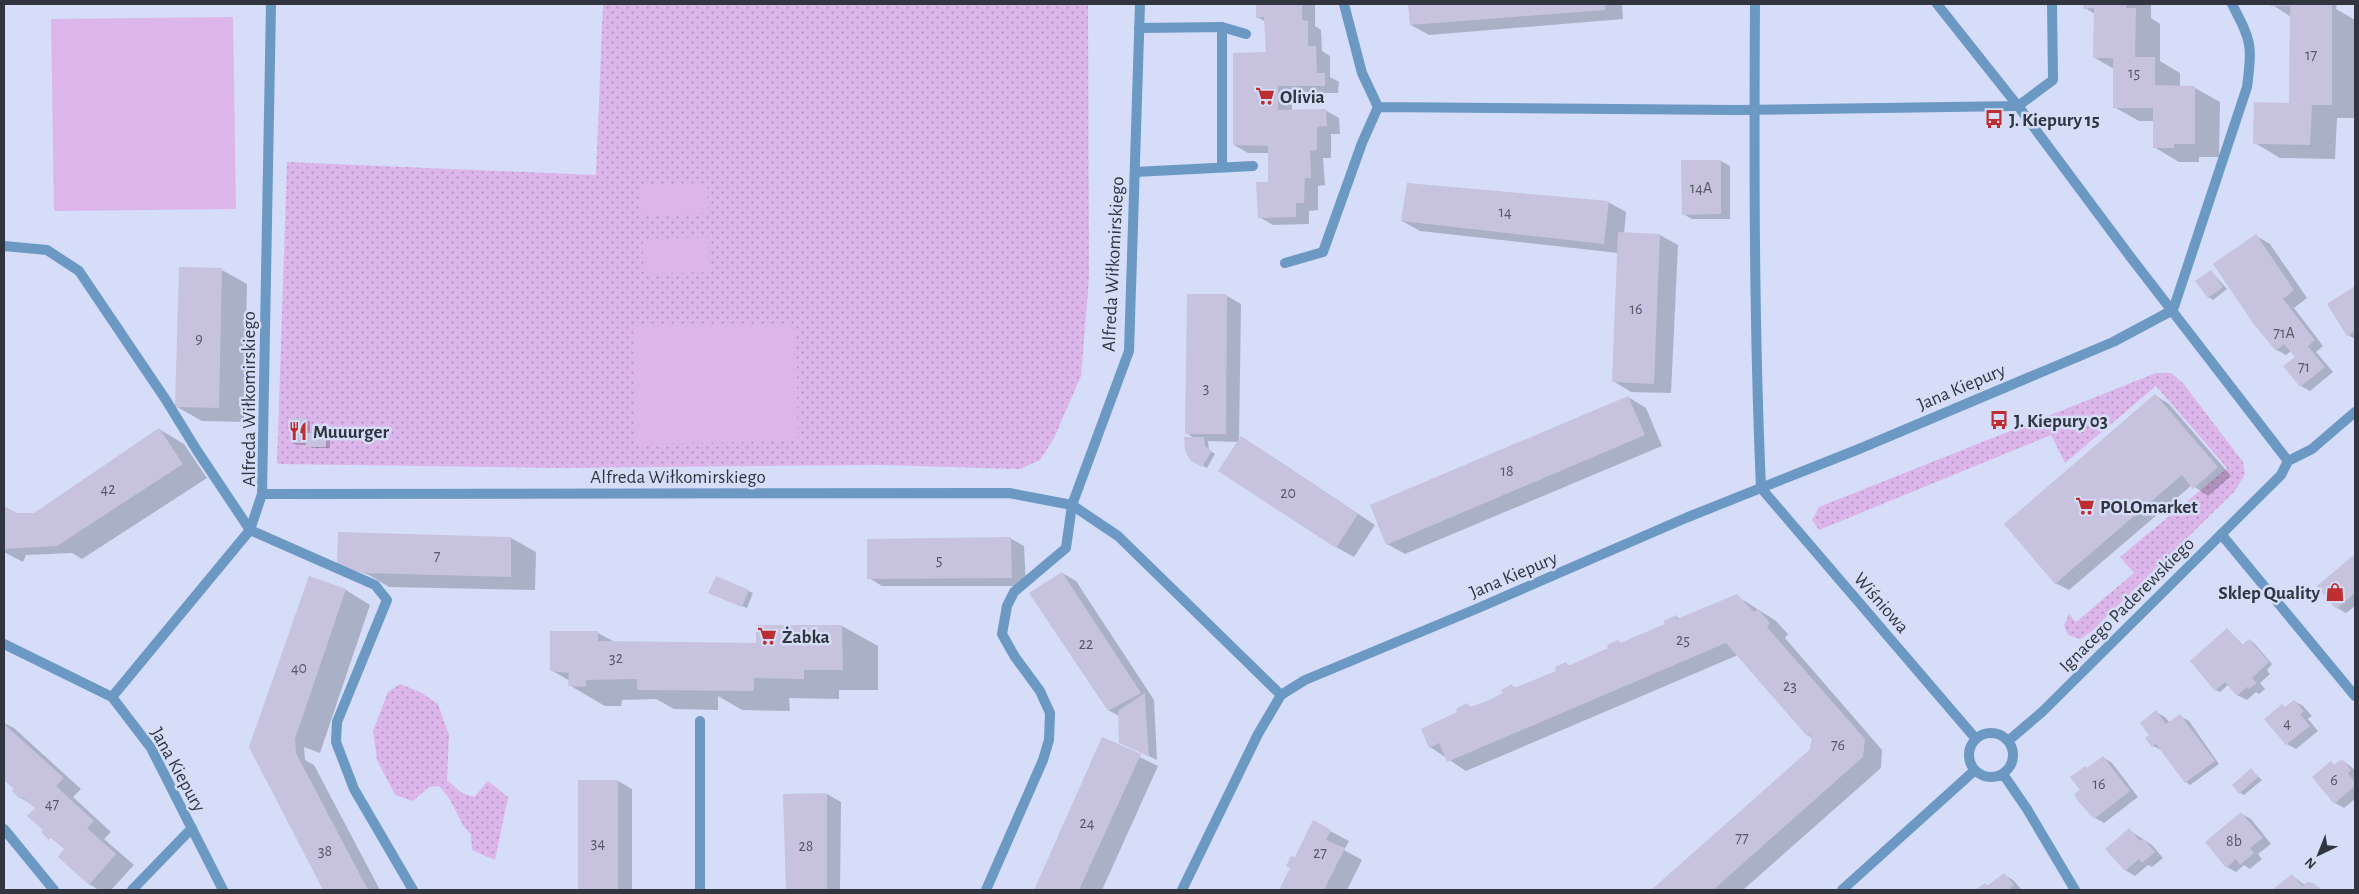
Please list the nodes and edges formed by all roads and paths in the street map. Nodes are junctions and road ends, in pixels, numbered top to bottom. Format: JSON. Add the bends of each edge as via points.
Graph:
{"nodes":[{"id":1,"x":271,"y":4,"type":"edge"},
{"id":2,"x":1140,"y":4,"type":"edge"},
{"id":3,"x":1344,"y":4,"type":"edge"},
{"id":4,"x":1755,"y":4,"type":"edge"},
{"id":5,"x":1937,"y":4,"type":"edge"},
{"id":6,"x":2052,"y":4,"type":"edge"},
{"id":7,"x":2232,"y":4,"type":"edge"},
{"id":8,"x":1222,"y":27,"type":"junction"},
{"id":9,"x":1139,"y":28,"type":"junction"},
{"id":10,"x":1246,"y":34,"type":"dead end"},
{"id":11,"x":2018,"y":106,"type":"junction"},
{"id":12,"x":1378,"y":107,"type":"junction"},
{"id":13,"x":1754,"y":110,"type":"junction"},
{"id":14,"x":1222,"y":166,"type":"junction"},
{"id":15,"x":1253,"y":166,"type":"dead end"},
{"id":16,"x":1135,"y":172,"type":"junction"},
{"id":17,"x":4,"y":246,"type":"edge"},
{"id":18,"x":1285,"y":263,"type":"dead end"},
{"id":19,"x":2173,"y":310,"type":"junction"},
{"id":20,"x":2355,"y":412,"type":"edge"},
{"id":21,"x":2288,"y":462,"type":"junction"},
{"id":22,"x":1761,"y":488,"type":"junction"},
{"id":23,"x":262,"y":494,"type":"junction"},
{"id":24,"x":1072,"y":505,"type":"junction"},
{"id":25,"x":250,"y":530,"type":"junction"},
{"id":26,"x":2221,"y":534,"type":"junction"},
{"id":27,"x":4,"y":644,"type":"edge"},
{"id":28,"x":1280,"y":695,"type":"junction"},
{"id":29,"x":2355,"y":696,"type":"edge"},
{"id":30,"x":112,"y":697,"type":"junction"},
{"id":31,"x":700,"y":722,"type":"dead end"},
{"id":32,"x":1976,"y":739,"type":"junction"},
{"id":33,"x":2008,"y":741,"type":"junction"},
{"id":34,"x":1975,"y":770,"type":"junction"},
{"id":35,"x":2003,"y":774,"type":"junction"},
{"id":36,"x":192,"y":828,"type":"junction"},
{"id":37,"x":4,"y":829,"type":"edge"},
{"id":38,"x":54,"y":890,"type":"edge"},
{"id":39,"x":132,"y":890,"type":"edge"},
{"id":40,"x":223,"y":890,"type":"edge"},
{"id":41,"x":413,"y":890,"type":"edge"},
{"id":42,"x":700,"y":890,"type":"edge"},
{"id":43,"x":986,"y":890,"type":"edge"},
{"id":44,"x":1182,"y":890,"type":"edge"},
{"id":45,"x":1842,"y":890,"type":"edge"},
{"id":46,"x":2075,"y":890,"type":"edge"}],
"edges":[{"from":1,"to":23,"type":"street","name":"Alfreda Wiłkomirskiego"},
{"from":2,"to":9,"type":"street","name":"Alfreda Wiłkomirskiego"},
{"from":3,"to":12,"type":"street","via":[[1362,72]]},
{"from":4,"to":13,"type":"street"},
{"from":5,"to":11,"type":"street"},
{"from":6,"to":11,"type":"street","via":[[2053,80]]},
{"from":7,"to":19,"type":"street","via":[[2249,37],[2252,55],[2247,87]]},
{"from":8,"to":9,"type":"street"},
{"from":8,"to":10,"type":"street"},
{"from":8,"to":14,"type":"street"},
{"from":9,"to":16,"type":"street","name":"Alfreda Wiłkomirskiego"},
{"from":11,"to":13,"type":"street"},
{"from":11,"to":19,"type":"street"},
{"from":12,"to":13,"type":"street"},
{"from":12,"to":18,"type":"street","via":[[1323,252]]},
{"from":13,"to":22,"type":"street"},
{"from":14,"to":15,"type":"street"},
{"from":14,"to":16,"type":"street"},
{"from":16,"to":24,"type":"street","name":"Alfreda Wiłkomirskiego","via":[[1129,351]]},
{"from":17,"to":25,"type":"street","via":[[47,250],[79,272]]},
{"from":19,"to":21,"type":"street"},
{"from":19,"to":22,"type":"street","name":"Jana Kiepury","via":[[2113,342]]},
{"from":20,"to":21,"type":"street","name":"Ignacego Paderewskiego","via":[[2312,449]]},
{"from":21,"to":26,"type":"street","name":"Ignacego Paderewskiego","via":[[2281,475]]},
{"from":22,"to":28,"type":"street","name":"Jana Kiepury","via":[[1305,680]]},
{"from":22,"to":32,"type":"street","name":"Wiśniowa"},
{"from":23,"to":24,"type":"street","name":"Alfreda Wiłkomirskiego","via":[[1009,493]]},
{"from":23,"to":25,"type":"street"},
{"from":24,"to":28,"type":"street","via":[[1118,536]]},
{"from":24,"to":43,"type":"street","via":[[1066,548],[1014,592],[1007,606],[1002,634],[1050,712],[1049,740],[1044,760]]},
{"from":25,"to":30,"type":"street"},
{"from":25,"to":41,"type":"street","via":[[376,585],[387,600],[337,722],[336,742],[354,788]]},
{"from":26,"to":29,"type":"street"},
{"from":26,"to":33,"type":"street","name":"Ignacego Paderewskiego","via":[[2042,712]]},
{"from":27,"to":30,"type":"street","name":"Jana Kiepury"},
{"from":28,"to":44,"type":"street","name":"Jana Kiepury"},
{"from":30,"to":36,"type":"street","name":"Jana Kiepury","via":[[151,748]]},
{"from":31,"to":42,"type":"street"},
{"from":32,"to":33,"type":"street","via":[[1992,733]]},
{"from":32,"to":34,"type":"street","via":[[1969,751]]},
{"from":33,"to":35,"type":"street","via":[[2013,755]]},
{"from":34,"to":35,"type":"street","via":[[1988,777]]},
{"from":34,"to":45,"type":"street"},
{"from":35,"to":46,"type":"street"},
{"from":36,"to":39,"type":"street"},
{"from":36,"to":40,"type":"street","name":"Jana Kiepury"},
{"from":37,"to":38,"type":"street"}]}
